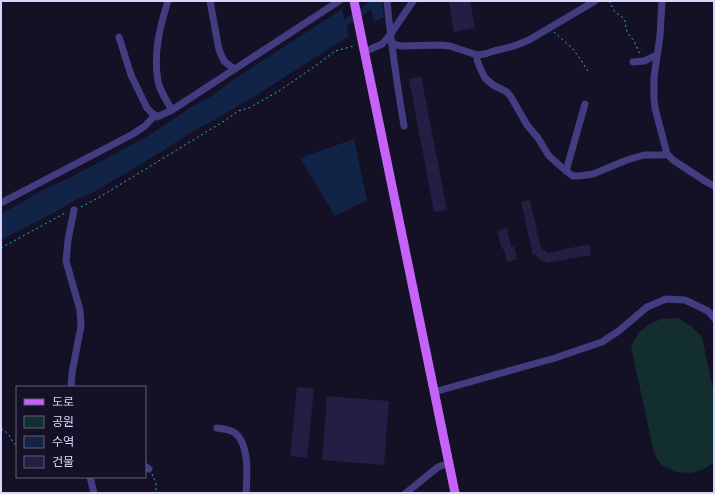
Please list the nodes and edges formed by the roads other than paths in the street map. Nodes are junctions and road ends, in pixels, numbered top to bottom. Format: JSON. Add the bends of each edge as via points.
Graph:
{"nodes":[{"id":1,"x":168,"y":1,"type":"edge"},
{"id":2,"x":210,"y":1,"type":"edge"},
{"id":3,"x":339,"y":1,"type":"edge"},
{"id":4,"x":354,"y":1,"type":"edge"},
{"id":5,"x":386,"y":1,"type":"edge"},
{"id":6,"x":413,"y":1,"type":"edge"},
{"id":7,"x":595,"y":1,"type":"edge"},
{"id":8,"x":662,"y":1,"type":"edge"},
{"id":9,"x":119,"y":37,"type":"dead end"},
{"id":10,"x":390,"y":39,"type":"junction"},
{"id":11,"x":364,"y":48,"type":"junction"},
{"id":12,"x":477,"y":55,"type":"junction"},
{"id":13,"x":657,"y":55,"type":"junction"},
{"id":14,"x":633,"y":62,"type":"dead end"},
{"id":15,"x":234,"y":69,"type":"junction"},
{"id":16,"x":585,"y":104,"type":"dead end"},
{"id":17,"x":172,"y":110,"type":"junction"},
{"id":18,"x":155,"y":115,"type":"junction"},
{"id":19,"x":404,"y":126,"type":"dead end"},
{"id":20,"x":667,"y":154,"type":"junction"},
{"id":21,"x":566,"y":171,"type":"junction"},
{"id":22,"x":714,"y":186,"type":"edge"},
{"id":23,"x":1,"y":203,"type":"edge"},
{"id":24,"x":74,"y":210,"type":"road end"},
{"id":25,"x":714,"y":318,"type":"edge"},
{"id":26,"x":71,"y":386,"type":"edge"},
{"id":27,"x":434,"y":392,"type":"junction"},
{"id":28,"x":217,"y":428,"type":"dead end"},
{"id":29,"x":449,"y":463,"type":"junction"},
{"id":30,"x":90,"y":478,"type":"edge"},
{"id":31,"x":94,"y":493,"type":"edge"},
{"id":32,"x":246,"y":493,"type":"edge"},
{"id":33,"x":406,"y":493,"type":"edge"},
{"id":34,"x":455,"y":493,"type":"edge"}],
"edges":[{"from":1,"to":17,"type":"street","via":[[160,29],[157,67],[158,82]]},
{"from":2,"to":15,"type":"street","via":[[219,50],[224,61]]},
{"from":3,"to":15,"type":"street"},
{"from":4,"to":11,"type":"main road"},
{"from":5,"to":10,"type":"street"},
{"from":6,"to":10,"type":"street"},
{"from":7,"to":12,"type":"street","via":[[529,40]]},
{"from":8,"to":13,"type":"street"},
{"from":9,"to":18,"type":"street","via":[[131,75],[147,108]]},
{"from":10,"to":11,"type":"street","via":[[382,44]]},
{"from":10,"to":12,"type":"street","via":[[401,46],[450,46]]},
{"from":10,"to":19,"type":"street"},
{"from":11,"to":27,"type":"main road"},
{"from":12,"to":21,"type":"street","via":[[485,78],[507,92],[549,156]]},
{"from":13,"to":14,"type":"street","via":[[644,61]]},
{"from":13,"to":20,"type":"street","via":[[654,108]]},
{"from":15,"to":17,"type":"street"},
{"from":16,"to":21,"type":"street"},
{"from":17,"to":18,"type":"street","via":[[157,117]]},
{"from":18,"to":23,"type":"street","via":[[133,134]]},
{"from":20,"to":21,"type":"street","via":[[644,155],[585,176],[573,176]]},
{"from":20,"to":22,"type":"street"},
{"from":24,"to":26,"type":"street","via":[[66,261],[80,310],[81,326]]},
{"from":25,"to":27,"type":"street","via":[[708,311],[685,300],[666,299],[647,307],[602,342]]},
{"from":27,"to":29,"type":"main road"},
{"from":28,"to":32,"type":"street","via":[[234,432],[242,443],[247,467]]},
{"from":29,"to":33,"type":"street","via":[[438,467]]},
{"from":29,"to":34,"type":"main road"},
{"from":30,"to":31,"type":"street"}]}
